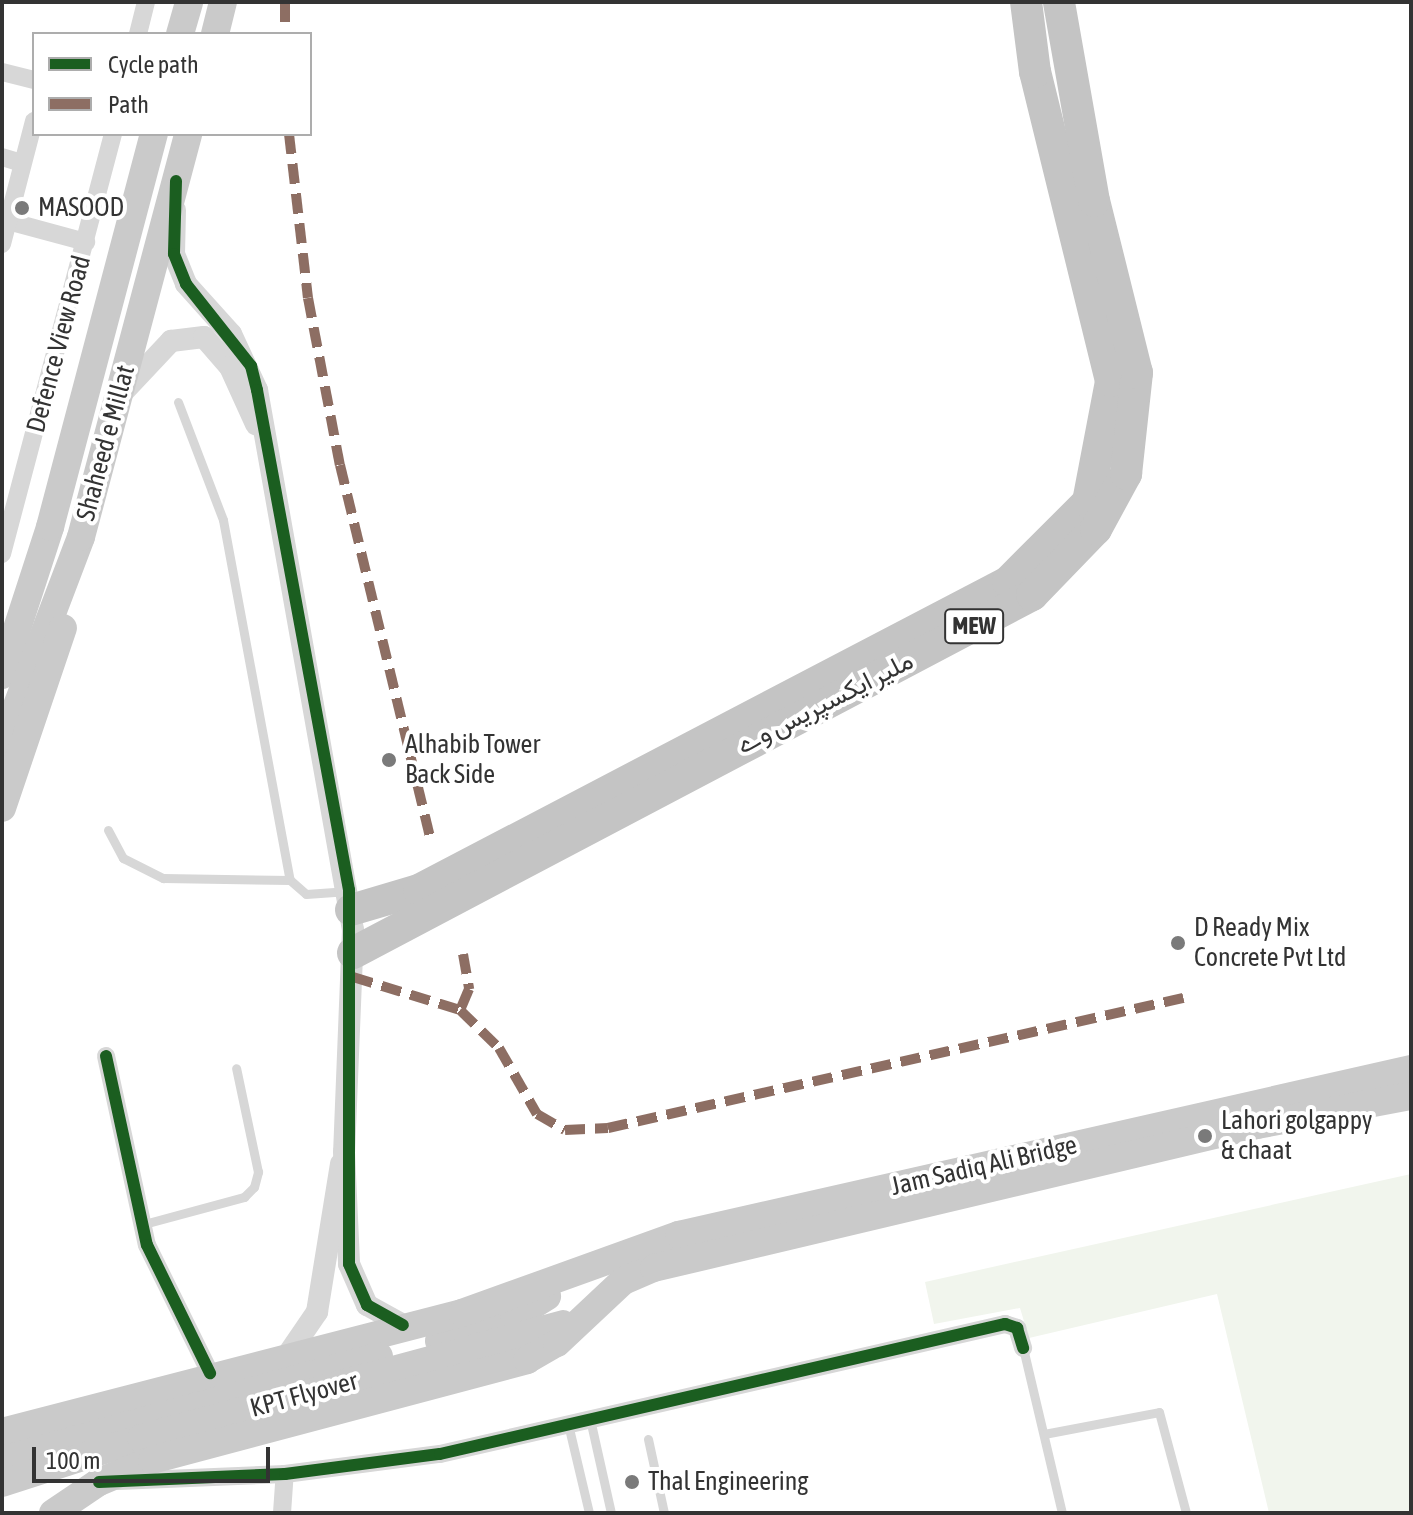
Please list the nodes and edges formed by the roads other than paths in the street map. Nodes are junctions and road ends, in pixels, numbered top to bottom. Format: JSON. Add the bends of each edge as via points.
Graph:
{"nodes":[{"id":1,"x":146,"y":2,"type":"edge"},
{"id":2,"x":189,"y":2,"type":"edge"},
{"id":3,"x":223,"y":2,"type":"edge"},
{"id":4,"x":1026,"y":2,"type":"edge"},
{"id":5,"x":1059,"y":2,"type":"edge"},
{"id":6,"x":138,"y":32,"type":"edge"},
{"id":7,"x":181,"y":32,"type":"edge"},
{"id":8,"x":216,"y":32,"type":"edge"},
{"id":9,"x":2,"y":72,"type":"edge"},
{"id":10,"x":32,"y":80,"type":"edge"},
{"id":11,"x":32,"y":128,"type":"edge"},
{"id":12,"x":112,"y":136,"type":"edge"},
{"id":13,"x":153,"y":136,"type":"edge"},
{"id":14,"x":187,"y":136,"type":"edge"},
{"id":15,"x":2,"y":157,"type":"edge"},
{"id":16,"x":22,"y":163,"type":"junction"},
{"id":17,"x":176,"y":181,"type":"junction"},
{"id":18,"x":4,"y":232,"type":"edge"},
{"id":19,"x":86,"y":242,"type":"junction"},
{"id":20,"x":178,"y":402,"type":"dead end"},
{"id":21,"x":117,"y":403,"type":"junction"},
{"id":22,"x":264,"y":439,"type":"junction"},
{"id":23,"x":81,"y":537,"type":"junction"},
{"id":24,"x":2,"y":554,"type":"edge"},
{"id":25,"x":2,"y":675,"type":"edge"},
{"id":26,"x":2,"y":745,"type":"edge"},
{"id":27,"x":2,"y":808,"type":"edge"},
{"id":28,"x":108,"y":830,"type":"dead end"},
{"id":29,"x":290,"y":880,"type":"junction"},
{"id":30,"x":350,"y":900,"type":"junction"},
{"id":31,"x":353,"y":953,"type":"junction"},
{"id":32,"x":106,"y":1056,"type":"dead end"},
{"id":33,"x":236,"y":1068,"type":"dead end"},
{"id":34,"x":1411,"y":1069,"type":"edge"},
{"id":35,"x":1411,"y":1096,"type":"edge"},
{"id":36,"x":344,"y":1152,"type":"junction"},
{"id":37,"x":144,"y":1224,"type":"junction"},
{"id":38,"x":562,"y":1282,"type":"junction"},
{"id":39,"x":577,"y":1318,"type":"junction"},
{"id":40,"x":403,"y":1325,"type":"junction"},
{"id":41,"x":465,"y":1344,"type":"junction"},
{"id":42,"x":1023,"y":1348,"type":"joint"},
{"id":43,"x":289,"y":1353,"type":"junction"},
{"id":44,"x":210,"y":1373,"type":"junction"},
{"id":45,"x":589,"y":1416,"type":"junction"},
{"id":46,"x":567,"y":1421,"type":"junction"},
{"id":47,"x":2,"y":1432,"type":"edge"},
{"id":48,"x":1044,"y":1434,"type":"junction"},
{"id":49,"x":648,"y":1439,"type":"dead end"},
{"id":50,"x":2,"y":1460,"type":"edge"},
{"id":51,"x":285,"y":1474,"type":"junction"},
{"id":52,"x":99,"y":1482,"type":"junction"},
{"id":53,"x":2,"y":1483,"type":"edge"},
{"id":54,"x":53,"y":1513,"type":"edge"},
{"id":55,"x":282,"y":1513,"type":"edge"},
{"id":56,"x":589,"y":1513,"type":"edge"},
{"id":57,"x":611,"y":1513,"type":"edge"},
{"id":58,"x":664,"y":1513,"type":"edge"},
{"id":59,"x":1062,"y":1513,"type":"edge"},
{"id":60,"x":1186,"y":1513,"type":"edge"}],
"edges":[{"from":1,"to":6,"type":"street"},
{"from":2,"to":7,"type":"main road"},
{"from":3,"to":8,"type":"main road"},
{"from":4,"to":30,"type":"highway","name":"ملیر ایکسپریس وے","number":"MEW","via":[[1035,72],[1111,381],[1088,502],[1008,582],[419,890]]},
{"from":5,"to":31,"type":"highway","name":"ملیر ایکسپریس وے","number":"MEW","via":[[1094,201],[1137,373],[1126,474],[1096,529],[1032,595]]},
{"from":9,"to":10,"type":"street"},
{"from":11,"to":16,"type":"street"},
{"from":12,"to":19,"type":"street","name":"Defence View Road"},
{"from":13,"to":25,"type":"main road","name":"Shaheed e Millat","via":[[50,527]]},
{"from":14,"to":17,"type":"main road","name":"Shaheed e Millat"},
{"from":15,"to":16,"type":"street"},
{"from":16,"to":18,"type":"street"},
{"from":17,"to":21,"type":"main road","name":"Shaheed e Millat"},
{"from":17,"to":22,"type":"street","via":[[174,254],[186,284],[251,366]]},
{"from":18,"to":19,"type":"street"},
{"from":19,"to":24,"type":"street","name":"Defence View Road"},
{"from":20,"to":29,"type":"lane","via":[[223,520]]},
{"from":21,"to":22,"type":"street","via":[[155,353],[189,335],[204,337],[230,367]]},
{"from":21,"to":23,"type":"main road","name":"Shaheed e Millat"},
{"from":22,"to":30,"type":"street"},
{"from":23,"to":26,"type":"main road","name":"Shaheed e Millat"},
{"from":23,"to":27,"type":"main road","via":[[58,655]]},
{"from":28,"to":29,"type":"lane","via":[[123,858],[163,878]]},
{"from":29,"to":30,"type":"lane","via":[[306,894]]},
{"from":30,"to":31,"type":"street"},
{"from":31,"to":36,"type":"street"},
{"from":32,"to":37,"type":"street"},
{"from":33,"to":37,"type":"lane","via":[[258,1172],[254,1187],[244,1197]]},
{"from":34,"to":38,"type":"main road","name":"Jam Sadiq Ali Bridge","via":[[679,1235]]},
{"from":35,"to":39,"type":"main road","name":"Jam Sadiq Ali Bridge","via":[[1257,1125],[654,1268],[623,1281]]},
{"from":36,"to":40,"type":"street","via":[[355,1285],[380,1317]]},
{"from":36,"to":43,"type":"street","via":[[317,1312]]},
{"from":37,"to":44,"type":"street"},
{"from":38,"to":40,"type":"main road"},
{"from":38,"to":41,"type":"main road"},
{"from":39,"to":41,"type":"main road"},
{"from":39,"to":52,"type":"main road","via":[[557,1343],[527,1360],[152,1460]]},
{"from":40,"to":43,"type":"main road"},
{"from":41,"to":50,"type":"main road","name":"KPT Flyover","via":[[139,1417]]},
{"from":41,"to":53,"type":"main road","name":"KPT Flyover"},
{"from":42,"to":45,"type":"street","via":[[1017,1328],[1005,1324]]},
{"from":42,"to":48,"type":"lane"},
{"from":43,"to":44,"type":"main road"},
{"from":44,"to":47,"type":"main road"},
{"from":45,"to":46,"type":"street"},
{"from":45,"to":57,"type":"lane"},
{"from":46,"to":51,"type":"street","via":[[440,1454]]},
{"from":46,"to":56,"type":"lane"},
{"from":48,"to":59,"type":"lane"},
{"from":48,"to":60,"type":"lane","via":[[1159,1412]]},
{"from":49,"to":58,"type":"lane"},
{"from":51,"to":52,"type":"street"},
{"from":51,"to":55,"type":"street"},
{"from":52,"to":54,"type":"main road"}]}
